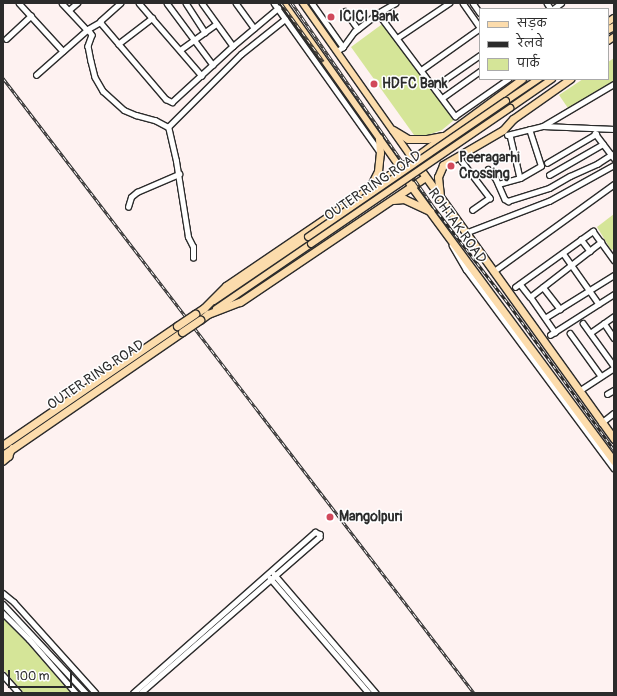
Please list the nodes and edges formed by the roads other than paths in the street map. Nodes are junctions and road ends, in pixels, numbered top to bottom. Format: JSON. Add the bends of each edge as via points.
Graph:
{"nodes":[{"id":1,"x":19,"y":3,"type":"edge"},
{"id":2,"x":62,"y":3,"type":"edge"},
{"id":3,"x":77,"y":3,"type":"edge"},
{"id":4,"x":121,"y":3,"type":"edge"},
{"id":5,"x":139,"y":3,"type":"edge"},
{"id":6,"x":167,"y":3,"type":"edge"},
{"id":7,"x":186,"y":3,"type":"edge"},
{"id":8,"x":202,"y":3,"type":"edge"},
{"id":9,"x":236,"y":3,"type":"edge"},
{"id":10,"x":274,"y":3,"type":"edge"},
{"id":11,"x":284,"y":3,"type":"edge"},
{"id":12,"x":303,"y":3,"type":"edge"},
{"id":13,"x":312,"y":3,"type":"edge"},
{"id":14,"x":395,"y":3,"type":"edge"},
{"id":15,"x":449,"y":3,"type":"edge"},
{"id":16,"x":462,"y":3,"type":"edge"},
{"id":17,"x":482,"y":3,"type":"edge"},
{"id":18,"x":474,"y":5,"type":"edge"},
{"id":19,"x":278,"y":8,"type":"junction"},
{"id":20,"x":69,"y":10,"type":"junction"},
{"id":21,"x":345,"y":11,"type":"dead end"},
{"id":22,"x":378,"y":13,"type":"junction"},
{"id":23,"x":31,"y":16,"type":"junction"},
{"id":24,"x":152,"y":18,"type":"junction"},
{"id":25,"x":285,"y":19,"type":"junction"},
{"id":26,"x":100,"y":22,"type":"junction"},
{"id":27,"x":216,"y":24,"type":"junction"},
{"id":28,"x":479,"y":27,"type":"edge"},
{"id":29,"x":254,"y":28,"type":"junction"},
{"id":30,"x":358,"y":29,"type":"junction"},
{"id":31,"x":479,"y":29,"type":"edge"},
{"id":32,"x":88,"y":30,"type":"junction"},
{"id":33,"x":205,"y":32,"type":"junction"},
{"id":34,"x":397,"y":38,"type":"junction"},
{"id":35,"x":6,"y":39,"type":"dead end"},
{"id":36,"x":195,"y":40,"type":"junction"},
{"id":37,"x":118,"y":44,"type":"junction"},
{"id":38,"x":233,"y":46,"type":"junction"},
{"id":39,"x":343,"y":47,"type":"junction"},
{"id":40,"x":180,"y":50,"type":"junction"},
{"id":41,"x":63,"y":51,"type":"junction"},
{"id":42,"x":337,"y":51,"type":"junction"},
{"id":43,"x":479,"y":56,"type":"edge"},
{"id":44,"x":213,"y":65,"type":"junction"},
{"id":45,"x":421,"y":70,"type":"junction"},
{"id":46,"x":479,"y":72,"type":"edge"},
{"id":47,"x":333,"y":73,"type":"junction"},
{"id":48,"x":36,"y":75,"type":"dead end"},
{"id":49,"x":202,"y":76,"type":"junction"},
{"id":50,"x":327,"y":78,"type":"junction"},
{"id":51,"x":507,"y":80,"type":"edge"},
{"id":52,"x":521,"y":80,"type":"edge"},
{"id":53,"x":538,"y":80,"type":"edge"},
{"id":54,"x":551,"y":80,"type":"edge"},
{"id":55,"x":569,"y":80,"type":"edge"},
{"id":56,"x":614,"y":84,"type":"edge"},
{"id":57,"x":434,"y":87,"type":"junction"},
{"id":58,"x":442,"y":98,"type":"junction"},
{"id":59,"x":543,"y":126,"type":"junction"},
{"id":60,"x":168,"y":127,"type":"junction"},
{"id":61,"x":592,"y":128,"type":"junction"},
{"id":62,"x":614,"y":129,"type":"edge"},
{"id":63,"x":393,"y":130,"type":"junction"},
{"id":64,"x":529,"y":130,"type":"junction"},
{"id":65,"x":596,"y":134,"type":"junction"},
{"id":66,"x":445,"y":136,"type":"junction"},
{"id":67,"x":379,"y":138,"type":"junction"},
{"id":68,"x":603,"y":144,"type":"junction"},
{"id":69,"x":380,"y":153,"type":"junction"},
{"id":70,"x":458,"y":156,"type":"junction"},
{"id":71,"x":613,"y":156,"type":"edge"},
{"id":72,"x":413,"y":159,"type":"junction"},
{"id":73,"x":547,"y":163,"type":"dead end"},
{"id":74,"x":614,"y":165,"type":"edge"},
{"id":75,"x":401,"y":168,"type":"junction"},
{"id":76,"x":488,"y":168,"type":"dead end"},
{"id":77,"x":179,"y":174,"type":"junction"},
{"id":78,"x":550,"y":175,"type":"dead end"},
{"id":79,"x":425,"y":177,"type":"junction"},
{"id":80,"x":520,"y":178,"type":"junction"},
{"id":81,"x":498,"y":184,"type":"junction"},
{"id":82,"x":614,"y":184,"type":"edge"},
{"id":83,"x":411,"y":186,"type":"junction"},
{"id":84,"x":368,"y":190,"type":"junction"},
{"id":85,"x":359,"y":196,"type":"junction"},
{"id":86,"x":440,"y":198,"type":"junction"},
{"id":87,"x":391,"y":200,"type":"junction"},
{"id":88,"x":128,"y":207,"type":"dead end"},
{"id":89,"x":473,"y":210,"type":"dead end"},
{"id":90,"x":430,"y":211,"type":"junction"},
{"id":91,"x":371,"y":214,"type":"junction"},
{"id":92,"x":465,"y":233,"type":"junction"},
{"id":93,"x":449,"y":238,"type":"junction"},
{"id":94,"x":581,"y":239,"type":"junction"},
{"id":95,"x":601,"y":242,"type":"junction"},
{"id":96,"x":590,"y":251,"type":"junction"},
{"id":97,"x":563,"y":253,"type":"junction"},
{"id":98,"x":193,"y":258,"type":"dead end"},
{"id":99,"x":614,"y":260,"type":"edge"},
{"id":100,"x":571,"y":265,"type":"junction"},
{"id":101,"x":494,"y":271,"type":"junction"},
{"id":102,"x":614,"y":275,"type":"edge"},
{"id":103,"x":520,"y":284,"type":"junction"},
{"id":104,"x":516,"y":287,"type":"dead end"},
{"id":105,"x":542,"y":287,"type":"junction"},
{"id":106,"x":589,"y":291,"type":"junction"},
{"id":107,"x":614,"y":294,"type":"edge"},
{"id":108,"x":530,"y":297,"type":"junction"},
{"id":109,"x":599,"y":304,"type":"junction"},
{"id":110,"x":204,"y":308,"type":"junction"},
{"id":111,"x":560,"y":309,"type":"junction"},
{"id":112,"x":208,"y":314,"type":"junction"},
{"id":113,"x":614,"y":316,"type":"edge"},
{"id":114,"x":545,"y":318,"type":"junction"},
{"id":115,"x":583,"y":323,"type":"dead end"},
{"id":116,"x":604,"y":323,"type":"junction"},
{"id":117,"x":590,"y":332,"type":"junction"},
{"id":118,"x":555,"y":333,"type":"junction"},
{"id":119,"x":570,"y":333,"type":"dead end"},
{"id":120,"x":550,"y":335,"type":"dead end"},
{"id":121,"x":614,"y":338,"type":"edge"},
{"id":122,"x":614,"y":367,"type":"edge"},
{"id":123,"x":601,"y":376,"type":"junction"},
{"id":124,"x":614,"y":390,"type":"edge"},
{"id":125,"x":579,"y":391,"type":"junction"},
{"id":126,"x":607,"y":394,"type":"dead end"},
{"id":127,"x":614,"y":413,"type":"edge"},
{"id":128,"x":602,"y":423,"type":"junction"},
{"id":129,"x":614,"y":439,"type":"edge"},
{"id":130,"x":7,"y":440,"type":"edge"},
{"id":131,"x":3,"y":445,"type":"edge"},
{"id":132,"x":12,"y":449,"type":"junction"},
{"id":133,"x":3,"y":455,"type":"edge"},
{"id":134,"x":614,"y":461,"type":"edge"},
{"id":135,"x":3,"y":462,"type":"edge"},
{"id":136,"x":614,"y":468,"type":"edge"},
{"id":137,"x":269,"y":573,"type":"junction"},
{"id":138,"x":273,"y":578,"type":"junction"},
{"id":139,"x":3,"y":593,"type":"edge"},
{"id":140,"x":3,"y":604,"type":"edge"},
{"id":141,"x":3,"y":613,"type":"edge"},
{"id":142,"x":3,"y":674,"type":"edge"},
{"id":143,"x":15,"y":688,"type":"junction"},
{"id":144,"x":10,"y":693,"type":"edge"},
{"id":145,"x":19,"y":693,"type":"edge"},
{"id":146,"x":76,"y":693,"type":"edge"},
{"id":147,"x":86,"y":693,"type":"edge"},
{"id":148,"x":96,"y":693,"type":"edge"},
{"id":149,"x":133,"y":693,"type":"edge"},
{"id":150,"x":141,"y":693,"type":"edge"},
{"id":151,"x":369,"y":693,"type":"edge"},
{"id":152,"x":376,"y":693,"type":"edge"}],
"edges":[{"from":1,"to":23,"type":"street"},
{"from":2,"to":20,"type":"street"},
{"from":3,"to":20,"type":"street"},
{"from":4,"to":26,"type":"street"},
{"from":5,"to":24,"type":"street"},
{"from":6,"to":36,"type":"street"},
{"from":7,"to":33,"type":"street"},
{"from":8,"to":27,"type":"street"},
{"from":9,"to":29,"type":"street"},
{"from":10,"to":19,"type":"street"},
{"from":11,"to":47,"type":"main road","name":"ROHTAK ROAD"},
{"from":12,"to":42,"type":"main road","name":"ROHTAK ROAD"},
{"from":13,"to":39,"type":"street"},
{"from":14,"to":22,"type":"street"},
{"from":15,"to":34,"type":"street"},
{"from":16,"to":28,"type":"street"},
{"from":17,"to":18,"type":"street"},
{"from":19,"to":25,"type":"street"},
{"from":19,"to":29,"type":"street"},
{"from":20,"to":32,"type":"street"},
{"from":21,"to":30,"type":"street"},
{"from":22,"to":30,"type":"street"},
{"from":22,"to":34,"type":"street"},
{"from":23,"to":35,"type":"street"},
{"from":23,"to":41,"type":"street"},
{"from":24,"to":37,"type":"street"},
{"from":24,"to":40,"type":"street"},
{"from":25,"to":50,"type":"street"},
{"from":25,"to":60,"type":"street","via":[[241,54]]},
{"from":26,"to":32,"type":"street"},
{"from":26,"to":37,"type":"street"},
{"from":27,"to":33,"type":"street"},
{"from":27,"to":38,"type":"street"},
{"from":29,"to":38,"type":"street"},
{"from":30,"to":39,"type":"street"},
{"from":31,"to":45,"type":"street"},
{"from":32,"to":41,"type":"street"},
{"from":32,"to":60,"type":"street","via":[[92,35],[88,46],[90,61],[103,91],[124,110]]},
{"from":33,"to":36,"type":"street"},
{"from":34,"to":45,"type":"street"},
{"from":36,"to":40,"type":"street"},
{"from":36,"to":44,"type":"street"},
{"from":37,"to":49,"type":"street","via":[[169,102],[174,101]]},
{"from":38,"to":44,"type":"street"},
{"from":39,"to":42,"type":"street"},
{"from":40,"to":49,"type":"street"},
{"from":41,"to":48,"type":"street"},
{"from":42,"to":63,"type":"main road","name":"ROHTAK ROAD"},
{"from":43,"to":57,"type":"street"},
{"from":44,"to":49,"type":"street"},
{"from":45,"to":57,"type":"street"},
{"from":46,"to":58,"type":"street"},
{"from":47,"to":50,"type":"street"},
{"from":47,"to":67,"type":"main road","name":"ROHTAK ROAD"},
{"from":50,"to":69,"type":"street"},
{"from":51,"to":58,"type":"street","via":[[456,116]]},
{"from":52,"to":66,"type":"highway","name":"OUTER RING ROAD"},
{"from":53,"to":110,"type":"main road","name":"OUTER RING ROAD","bridge":true},
{"from":54,"to":112,"type":"main road","name":"OUTER RING ROAD","bridge":true},
{"from":55,"to":70,"type":"highway","via":[[512,119],[504,129]]},
{"from":56,"to":59,"type":"street"},
{"from":57,"to":58,"type":"street"},
{"from":59,"to":61,"type":"street"},
{"from":59,"to":64,"type":"street"},
{"from":60,"to":77,"type":"street"},
{"from":61,"to":62,"type":"street"},
{"from":61,"to":65,"type":"street"},
{"from":63,"to":66,"type":"highway","via":[[408,140]]},
{"from":63,"to":72,"type":"main road","name":"ROHTAK ROAD"},
{"from":64,"to":80,"type":"street","via":[[541,166]]},
{"from":64,"to":80,"type":"street","via":[[508,135]]},
{"from":65,"to":68,"type":"street"},
{"from":65,"to":73,"type":"street"},
{"from":66,"to":72,"type":"highway","name":"OUTER RING ROAD"},
{"from":67,"to":69,"type":"highway"},
{"from":67,"to":75,"type":"main road","name":"ROHTAK ROAD"},
{"from":68,"to":71,"type":"street"},
{"from":68,"to":78,"type":"street"},
{"from":69,"to":84,"type":"highway","via":[[378,171]]},
{"from":70,"to":86,"type":"highway","via":[[443,165],[438,177]]},
{"from":70,"to":89,"type":"street","via":[[490,198]]},
{"from":71,"to":81,"type":"street","via":[[549,188],[508,201]]},
{"from":72,"to":75,"type":"highway","name":"OUTER RING ROAD"},
{"from":72,"to":79,"type":"highway","name":"ROHTAK ROAD"},
{"from":74,"to":92,"type":"street","via":[[549,201]]},
{"from":75,"to":83,"type":"highway","name":"ROHTAK ROAD"},
{"from":75,"to":84,"type":"highway","name":"OUTER RING ROAD"},
{"from":76,"to":81,"type":"street"},
{"from":77,"to":88,"type":"street","via":[[137,192],[131,197]]},
{"from":77,"to":98,"type":"street"},
{"from":79,"to":83,"type":"highway","name":"OUTER RING ROAD"},
{"from":79,"to":86,"type":"highway","name":"ROHTAK ROAD"},
{"from":80,"to":81,"type":"street"},
{"from":82,"to":101,"type":"street"},
{"from":83,"to":87,"type":"highway","name":"OUTER RING ROAD"},
{"from":83,"to":90,"type":"highway","name":"ROHTAK ROAD"},
{"from":84,"to":85,"type":"highway","name":"OUTER RING ROAD"},
{"from":85,"to":91,"type":"highway"},
{"from":85,"to":110,"type":"highway","name":"OUTER RING ROAD","via":[[226,286]]},
{"from":86,"to":92,"type":"highway","name":"ROHTAK ROAD"},
{"from":87,"to":90,"type":"highway","via":[[404,199]]},
{"from":87,"to":91,"type":"highway","name":"OUTER RING ROAD"},
{"from":90,"to":93,"type":"highway","name":"ROHTAK ROAD"},
{"from":91,"to":112,"type":"highway","name":"OUTER RING ROAD","via":[[240,302]]},
{"from":92,"to":101,"type":"highway","name":"ROHTAK ROAD"},
{"from":93,"to":134,"type":"highway","name":"ROHTAK ROAD"},
{"from":93,"to":136,"type":"street","via":[[458,257]]},
{"from":94,"to":95,"type":"street","via":[[593,231]]},
{"from":94,"to":96,"type":"street"},
{"from":94,"to":97,"type":"street"},
{"from":95,"to":96,"type":"street"},
{"from":95,"to":99,"type":"street"},
{"from":96,"to":100,"type":"street"},
{"from":97,"to":100,"type":"street"},
{"from":97,"to":103,"type":"street"},
{"from":100,"to":105,"type":"street"},
{"from":100,"to":106,"type":"street"},
{"from":101,"to":125,"type":"highway","name":"ROHTAK ROAD"},
{"from":102,"to":106,"type":"street"},
{"from":103,"to":104,"type":"street"},
{"from":103,"to":108,"type":"street"},
{"from":105,"to":108,"type":"street"},
{"from":105,"to":111,"type":"street"},
{"from":106,"to":109,"type":"street"},
{"from":106,"to":111,"type":"street"},
{"from":107,"to":109,"type":"street"},
{"from":108,"to":114,"type":"street"},
{"from":109,"to":118,"type":"street"},
{"from":110,"to":130,"type":"highway","name":"OUTER RING ROAD","bridge":true},
{"from":111,"to":114,"type":"street"},
{"from":112,"to":132,"type":"highway","name":"OUTER RING ROAD","bridge":true},
{"from":113,"to":116,"type":"street"},
{"from":114,"to":118,"type":"street"},
{"from":115,"to":117,"type":"street"},
{"from":116,"to":117,"type":"street"},
{"from":116,"to":121,"type":"street"},
{"from":117,"to":122,"type":"street"},
{"from":118,"to":120,"type":"street"},
{"from":119,"to":123,"type":"street"},
{"from":122,"to":123,"type":"street"},
{"from":123,"to":125,"type":"street"},
{"from":124,"to":126,"type":"street"},
{"from":125,"to":128,"type":"highway","name":"ROHTAK ROAD"},
{"from":127,"to":128,"type":"street"},
{"from":128,"to":129,"type":"highway","name":"ROHTAK ROAD"},
{"from":130,"to":131,"type":"highway","name":"OUTER RING ROAD"},
{"from":132,"to":133,"type":"highway"},
{"from":132,"to":135,"type":"main road","name":"OUTER RING ROAD","via":[[9,457]]},
{"from":137,"to":138,"type":"street"},
{"from":137,"to":138,"type":"street","via":[[316,532],[320,534],[320,537]]},
{"from":137,"to":149,"type":"street"},
{"from":138,"to":150,"type":"street"},
{"from":138,"to":151,"type":"street"},
{"from":138,"to":152,"type":"street"},
{"from":139,"to":148,"type":"street"},
{"from":140,"to":147,"type":"street"},
{"from":141,"to":146,"type":"street"},
{"from":142,"to":143,"type":"street"},
{"from":143,"to":144,"type":"street"},
{"from":143,"to":145,"type":"street"}]}
